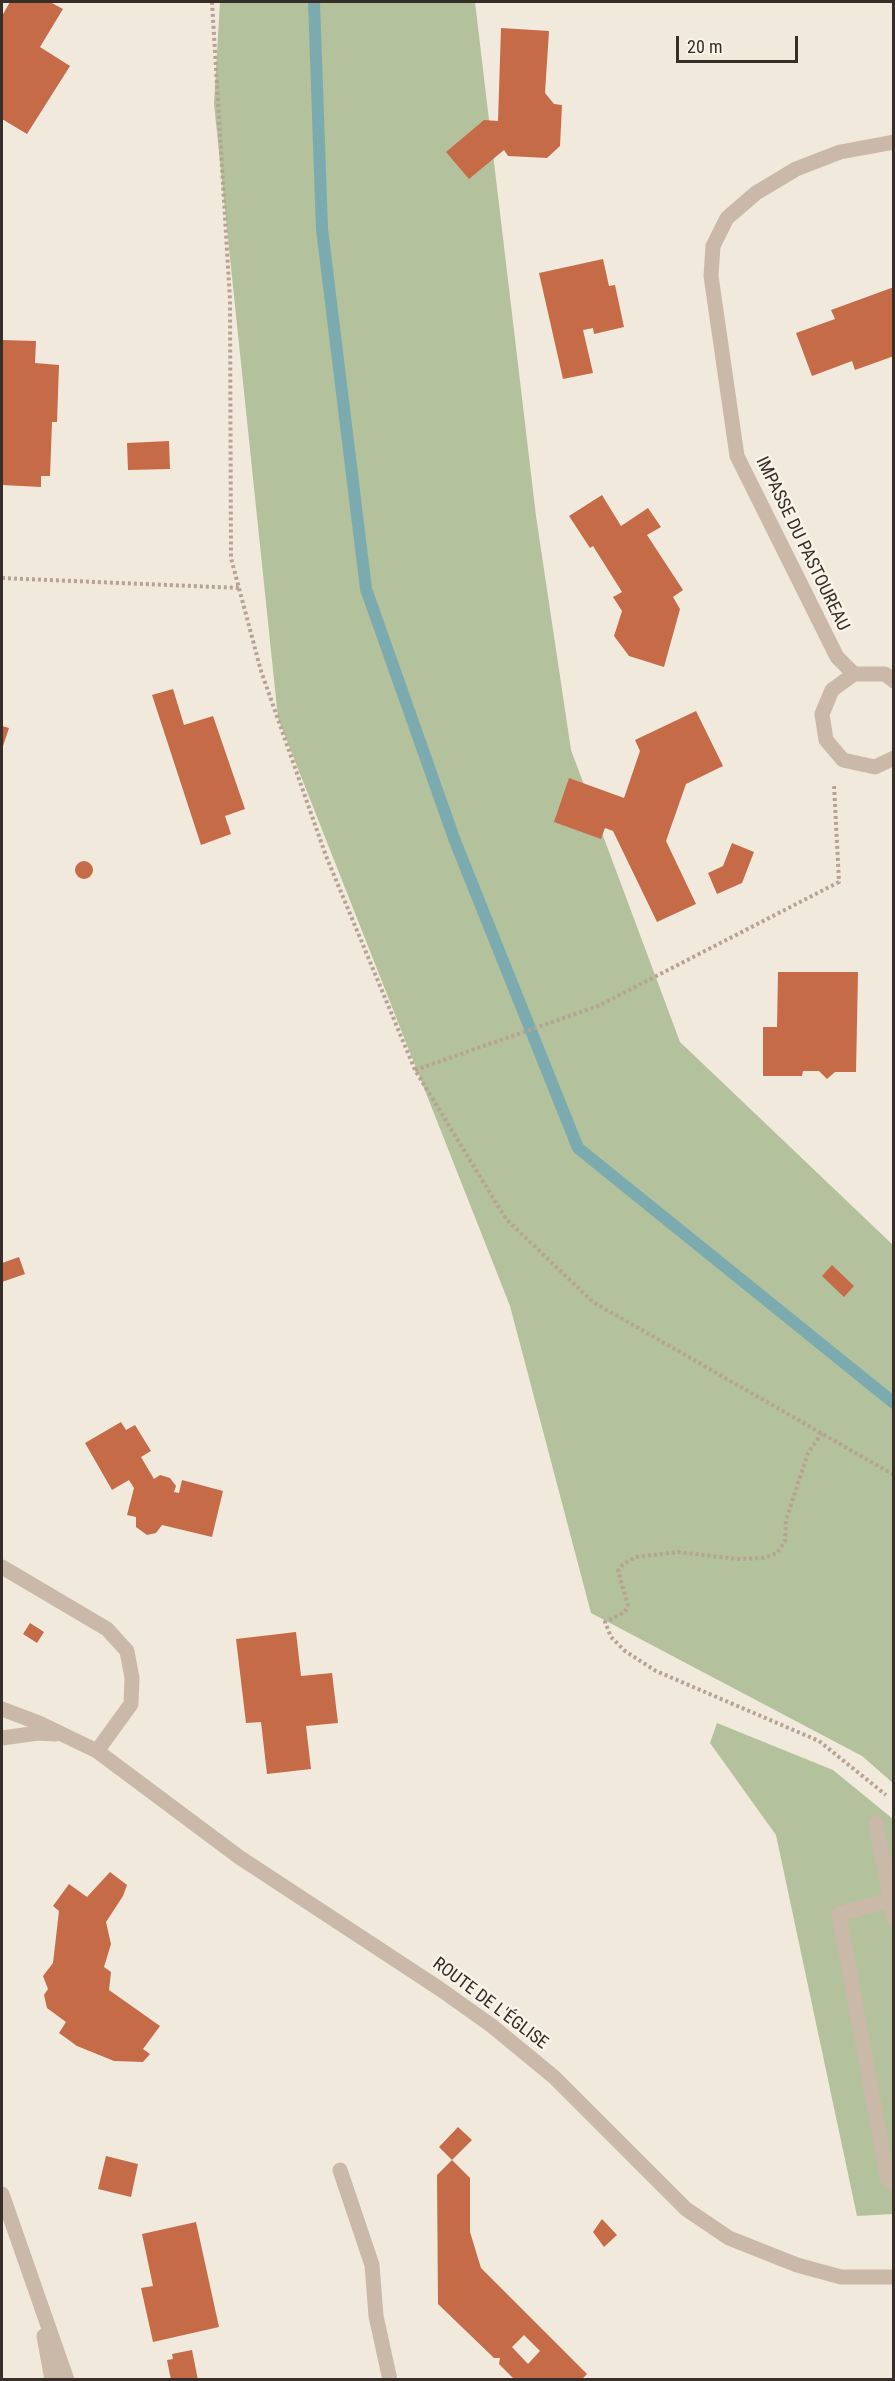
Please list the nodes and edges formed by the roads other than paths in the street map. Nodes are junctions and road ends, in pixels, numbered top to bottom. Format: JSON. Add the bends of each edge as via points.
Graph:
{"nodes":[{"id":1,"x":894,"y":142,"type":"edge"},
{"id":2,"x":854,"y":674,"type":"junction"},
{"id":3,"x":894,"y":681,"type":"edge"},
{"id":4,"x":894,"y":758,"type":"edge"},
{"id":5,"x":2,"y":1566,"type":"edge"},
{"id":6,"x":2,"y":1709,"type":"edge"},
{"id":7,"x":63,"y":1735,"type":"junction"},
{"id":8,"x":2,"y":1738,"type":"edge"},
{"id":9,"x":97,"y":1751,"type":"junction"},
{"id":10,"x":876,"y":1823,"type":"dead end"},
{"id":11,"x":892,"y":1899,"type":"edge"},
{"id":12,"x":894,"y":1919,"type":"edge"},
{"id":13,"x":340,"y":2170,"type":"dead end"},
{"id":14,"x":894,"y":2181,"type":"edge"},
{"id":15,"x":2,"y":2194,"type":"edge"},
{"id":16,"x":894,"y":2277,"type":"edge"},
{"id":17,"x":36,"y":2292,"type":"junction"},
{"id":18,"x":52,"y":2379,"type":"edge"},
{"id":19,"x":67,"y":2379,"type":"edge"},
{"id":20,"x":390,"y":2379,"type":"edge"}],
"edges":[{"from":1,"to":2,"type":"street","name":"IMPASSE DU PASTOUREAU","via":[[840,152],[796,170],[756,193],[727,218],[713,246],[711,276],[736,456],[837,657]]},
{"from":2,"to":3,"type":"street","via":[[885,674]]},
{"from":2,"to":4,"type":"street","via":[[832,690],[822,714],[826,740],[843,760],[874,767]]},
{"from":5,"to":9,"type":"street","via":[[107,1629],[127,1651],[131,1704]]},
{"from":6,"to":7,"type":"street","name":"ROUTE DE L'ÉGLISE"},
{"from":7,"to":8,"type":"street","name":"ROUTE DE L'ÉGLISE","via":[[38,1733]]},
{"from":7,"to":9,"type":"street","name":"ROUTE DE L'ÉGLISE"},
{"from":9,"to":16,"type":"street","name":"ROUTE DE L'ÉGLISE","via":[[238,1857],[492,2026],[554,2077],[686,2209],[729,2238],[797,2265],[841,2277]]},
{"from":10,"to":11,"type":"street"},
{"from":11,"to":12,"type":"street"},
{"from":11,"to":14,"type":"street","via":[[839,1914],[888,2181]]},
{"from":13,"to":20,"type":"street","via":[[372,2265],[376,2316]]},
{"from":15,"to":17,"type":"street"},
{"from":17,"to":18,"type":"street"},
{"from":17,"to":19,"type":"street"}]}
